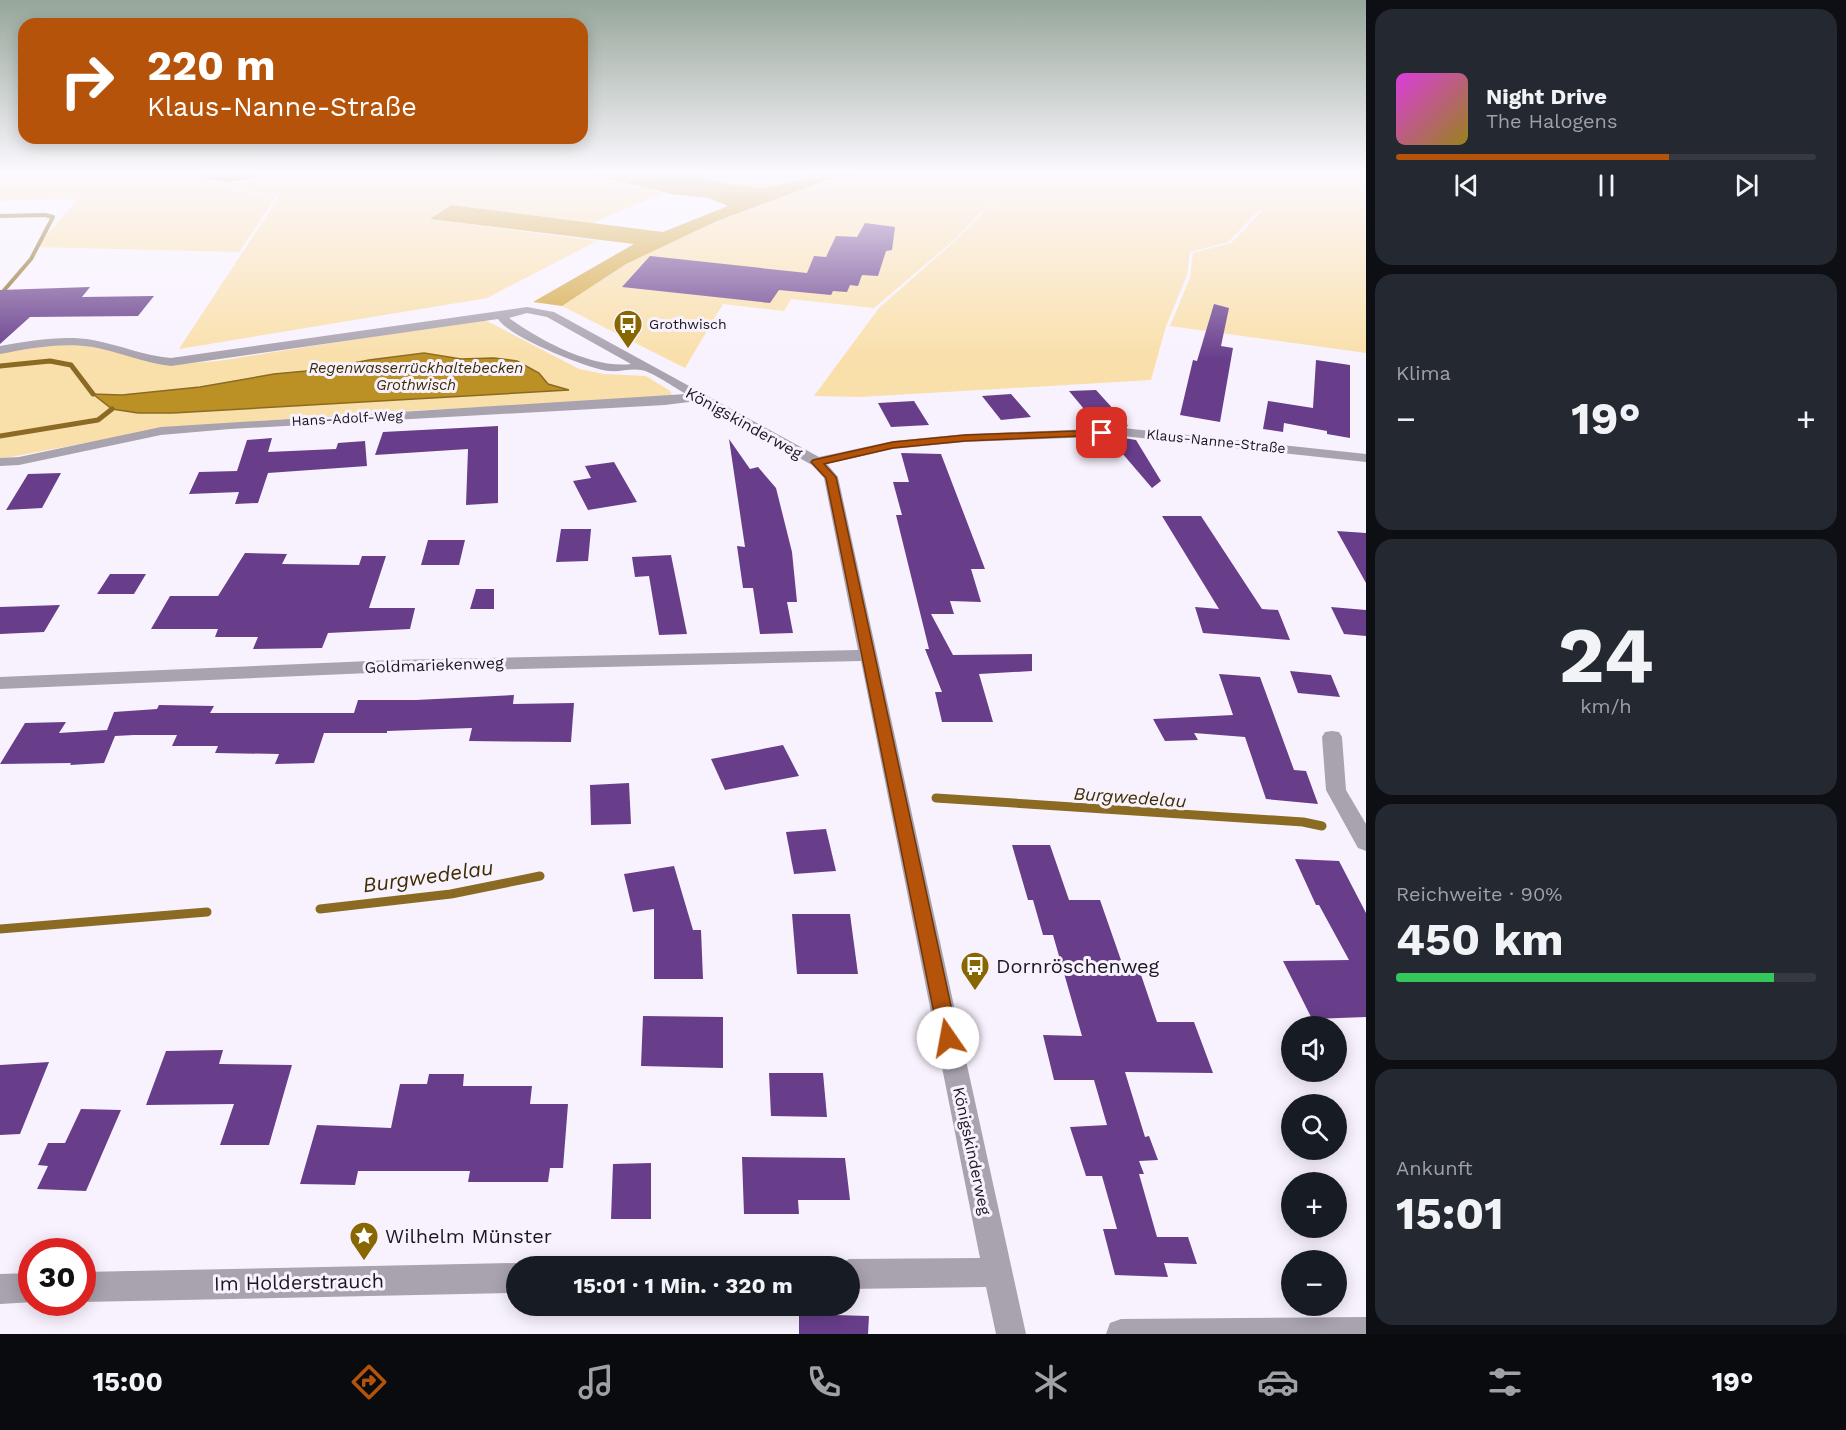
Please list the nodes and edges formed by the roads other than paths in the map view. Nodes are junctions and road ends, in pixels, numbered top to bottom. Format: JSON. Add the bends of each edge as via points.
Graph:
{"nodes":[{"id":1,"x":505,"y":315,"type":"junction"},
{"id":2,"x":0,"y":350,"type":"edge"},
{"id":3,"x":643,"y":366,"type":"junction"},
{"id":4,"x":696,"y":397,"type":"junction"},
{"id":5,"x":1366,"y":458,"type":"edge"},
{"id":6,"x":0,"y":462,"type":"edge"},
{"id":7,"x":817,"y":462,"type":"junction"},
{"id":8,"x":868,"y":655,"type":"junction"},
{"id":9,"x":0,"y":683,"type":"edge"},
{"id":10,"x":1332,"y":737,"type":"dead end"},
{"id":11,"x":1366,"y":843,"type":"edge"},
{"id":12,"x":997,"y":1272,"type":"junction"},
{"id":13,"x":860,"y":1274,"type":"edge"},
{"id":14,"x":506,"y":1278,"type":"edge"},
{"id":15,"x":96,"y":1287,"type":"edge"},
{"id":16,"x":18,"y":1288,"type":"edge"},
{"id":17,"x":0,"y":1289,"type":"edge"},
{"id":18,"x":1366,"y":1332,"type":"edge"},
{"id":19,"x":1011,"y":1334,"type":"edge"},
{"id":20,"x":1121,"y":1334,"type":"edge"}],
"edges":[{"from":1,"to":2,"type":"street","via":[[171,362],[75,342]]},
{"from":1,"to":3,"type":"street","name":"Königskinderweg","via":[[527,310],[546,312]]},
{"from":1,"to":3,"type":"street","via":[[503,319],[516,327],[590,362],[621,369]]},
{"from":3,"to":4,"type":"street","name":"Königskinderweg"},
{"from":4,"to":6,"type":"street","name":"Hans-Adolf-Weg","via":[[161,431]]},
{"from":4,"to":7,"type":"street","name":"Königskinderweg"},
{"from":5,"to":7,"type":"street","name":"Klaus-Nanne-Straße","via":[[1123,432],[893,445]]},
{"from":7,"to":8,"type":"street","name":"Königskinderweg","via":[[831,477]]},
{"from":8,"to":9,"type":"street","name":"Goldmariekenweg","via":[[383,666]]},
{"from":8,"to":12,"type":"street","name":"Königskinderweg"},
{"from":10,"to":11,"type":"street","via":[[1336,790]]},
{"from":12,"to":13,"type":"street"},
{"from":12,"to":19,"type":"street","name":"Königskinderweg"},
{"from":14,"to":15,"type":"street","name":"Im Holderstrauch"},
{"from":16,"to":17,"type":"street"},
{"from":18,"to":20,"type":"street"}]}
